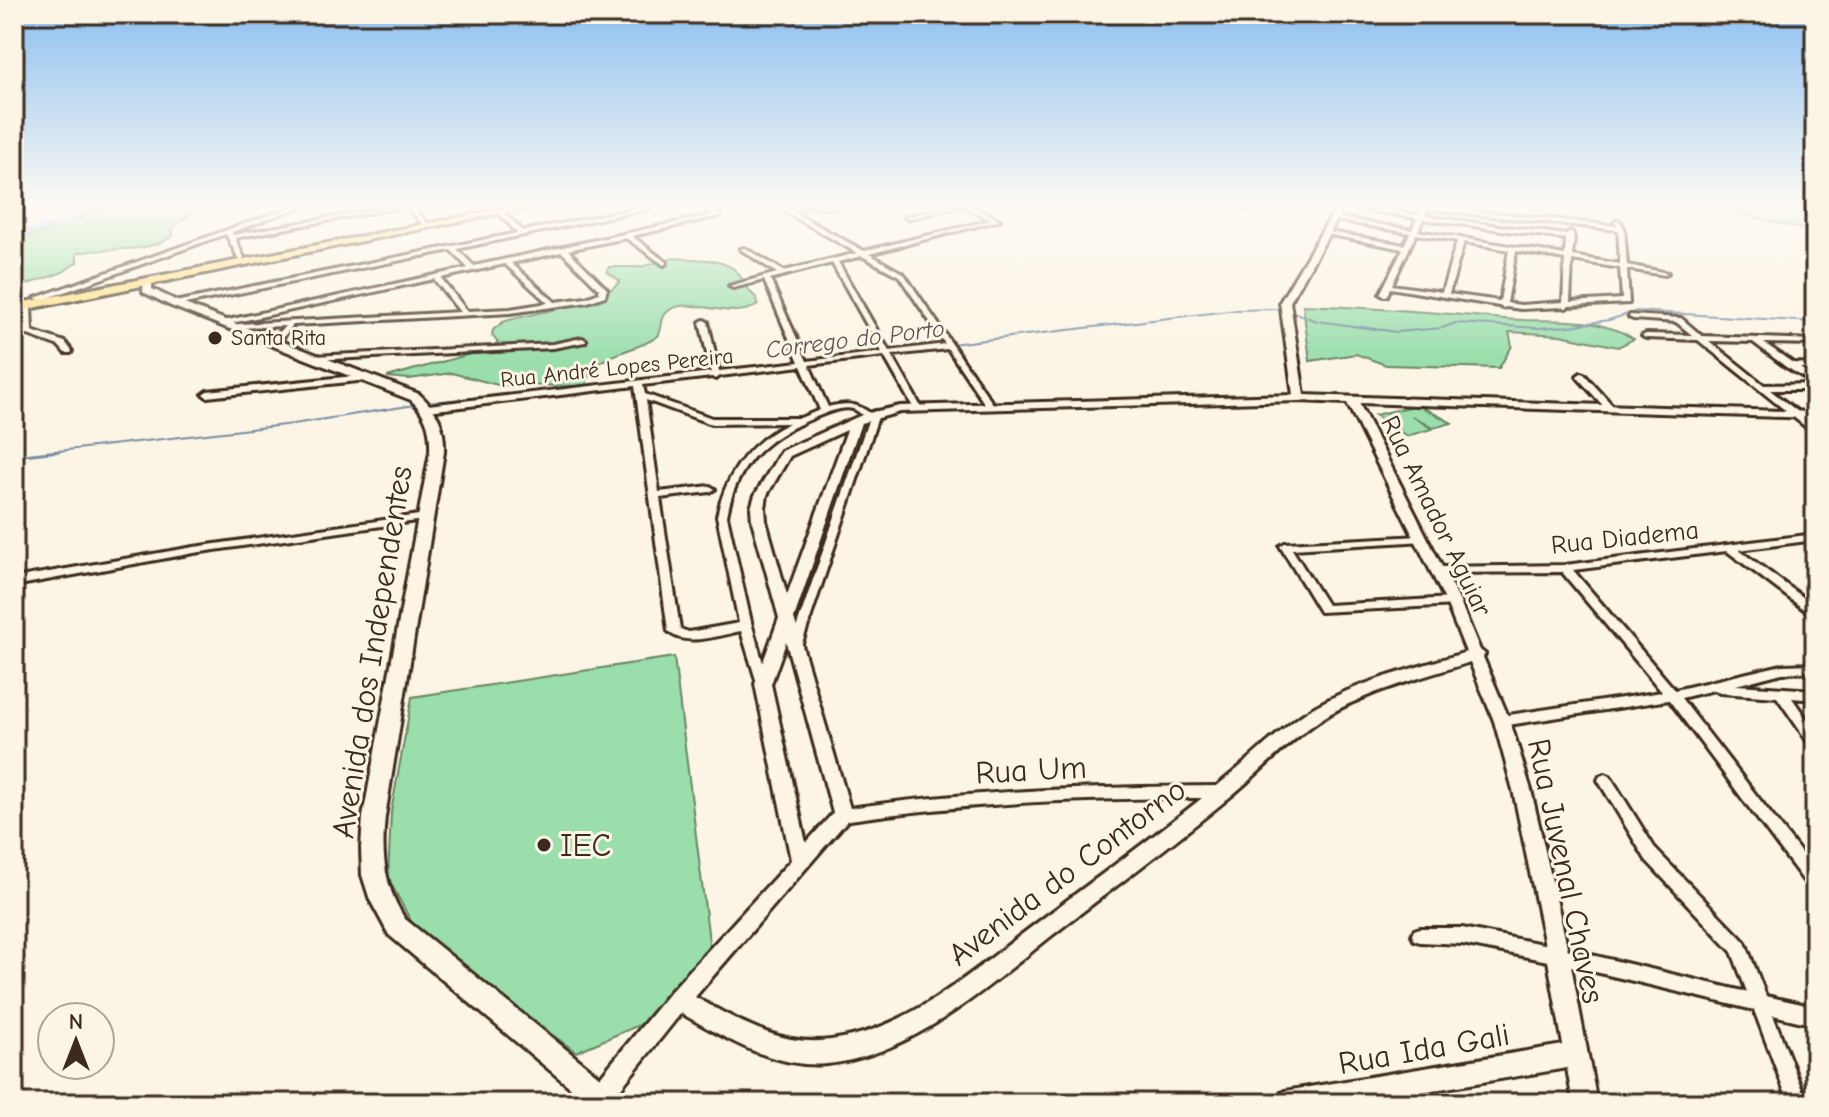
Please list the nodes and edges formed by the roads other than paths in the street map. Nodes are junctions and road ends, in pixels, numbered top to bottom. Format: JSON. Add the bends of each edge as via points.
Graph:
{"nodes":[{"id":1,"x":160,"y":258,"type":"edge"},
{"id":2,"x":241,"y":258,"type":"edge"},
{"id":3,"x":262,"y":258,"type":"edge"},
{"id":4,"x":403,"y":258,"type":"edge"},
{"id":5,"x":463,"y":258,"type":"edge"},
{"id":6,"x":529,"y":258,"type":"edge"},
{"id":7,"x":572,"y":258,"type":"edge"},
{"id":8,"x":658,"y":258,"type":"edge"},
{"id":9,"x":758,"y":258,"type":"edge"},
{"id":10,"x":845,"y":258,"type":"edge"},
{"id":11,"x":874,"y":258,"type":"edge"},
{"id":12,"x":1310,"y":258,"type":"edge"},
{"id":13,"x":1400,"y":258,"type":"edge"},
{"id":14,"x":1456,"y":258,"type":"edge"},
{"id":15,"x":1511,"y":258,"type":"edge"},
{"id":16,"x":1569,"y":258,"type":"joint"},
{"id":17,"x":1624,"y":258,"type":"edge"},
{"id":18,"x":834,"y":261,"type":"junction"},
{"id":19,"x":508,"y":263,"type":"junction"},
{"id":20,"x":664,"y":263,"type":"dead end"},
{"id":21,"x":1625,"y":266,"type":"junction"},
{"id":22,"x":474,"y":270,"type":"junction"},
{"id":23,"x":174,"y":271,"type":"junction"},
{"id":24,"x":782,"y":273,"type":"junction"},
{"id":25,"x":1665,"y":273,"type":"dead end"},
{"id":26,"x":437,"y":278,"type":"junction"},
{"id":27,"x":766,"y":278,"type":"junction"},
{"id":28,"x":733,"y":286,"type":"dead end"},
{"id":29,"x":102,"y":289,"type":"junction"},
{"id":30,"x":150,"y":289,"type":"junction"},
{"id":31,"x":1445,"y":296,"type":"junction"},
{"id":32,"x":26,"y":304,"type":"edge"},
{"id":33,"x":175,"y":304,"type":"junction"},
{"id":34,"x":554,"y":305,"type":"junction"},
{"id":35,"x":1503,"y":306,"type":"junction"},
{"id":36,"x":1566,"y":306,"type":"junction"},
{"id":37,"x":465,"y":313,"type":"junction"},
{"id":38,"x":1633,"y":317,"type":"dead end"},
{"id":39,"x":704,"y":322,"type":"dead end"},
{"id":40,"x":291,"y":323,"type":"junction"},
{"id":41,"x":229,"y":325,"type":"junction"},
{"id":42,"x":1646,"y":336,"type":"dead end"},
{"id":43,"x":1701,"y":337,"type":"junction"},
{"id":44,"x":582,"y":340,"type":"dead end"},
{"id":45,"x":1755,"y":340,"type":"junction"},
{"id":46,"x":1815,"y":342,"type":"edge"},
{"id":47,"x":274,"y":343,"type":"junction"},
{"id":48,"x":950,"y":345,"type":"junction"},
{"id":49,"x":68,"y":351,"type":"dead end"},
{"id":50,"x":886,"y":353,"type":"junction"},
{"id":51,"x":313,"y":358,"type":"junction"},
{"id":52,"x":804,"y":364,"type":"junction"},
{"id":53,"x":1789,"y":365,"type":"junction"},
{"id":54,"x":1815,"y":366,"type":"edge"},
{"id":55,"x":716,"y":375,"type":"junction"},
{"id":56,"x":1581,"y":376,"type":"dead end"},
{"id":57,"x":364,"y":378,"type":"junction"},
{"id":58,"x":1815,"y":385,"type":"edge"},
{"id":59,"x":1763,"y":387,"type":"junction"},
{"id":60,"x":640,"y":390,"type":"junction"},
{"id":61,"x":207,"y":394,"type":"dead end"},
{"id":62,"x":1299,"y":398,"type":"junction"},
{"id":63,"x":1351,"y":399,"type":"junction"},
{"id":64,"x":989,"y":404,"type":"junction"},
{"id":65,"x":917,"y":407,"type":"junction"},
{"id":66,"x":428,"y":408,"type":"junction"},
{"id":67,"x":1610,"y":408,"type":"junction"},
{"id":68,"x":825,"y":411,"type":"junction"},
{"id":69,"x":1796,"y":415,"type":"junction"},
{"id":70,"x":1815,"y":415,"type":"edge"},
{"id":71,"x":866,"y":417,"type":"junction"},
{"id":72,"x":806,"y":420,"type":"junction"},
{"id":73,"x":1815,"y":430,"type":"edge"},
{"id":74,"x":733,"y":486,"type":"junction"},
{"id":75,"x":710,"y":489,"type":"junction"},
{"id":76,"x":656,"y":495,"type":"junction"},
{"id":77,"x":726,"y":498,"type":"junction"},
{"id":78,"x":426,"y":517,"type":"junction"},
{"id":79,"x":1815,"y":537,"type":"edge"},
{"id":80,"x":1421,"y":539,"type":"junction"},
{"id":81,"x":1731,"y":549,"type":"junction"},
{"id":82,"x":1565,"y":568,"type":"junction"},
{"id":83,"x":1438,"y":570,"type":"junction"},
{"id":84,"x":14,"y":582,"type":"edge"},
{"id":85,"x":1453,"y":602,"type":"junction"},
{"id":86,"x":1813,"y":610,"type":"edge"},
{"id":87,"x":788,"y":618,"type":"junction"},
{"id":88,"x":746,"y":626,"type":"junction"},
{"id":89,"x":796,"y":646,"type":"junction"},
{"id":90,"x":1477,"y":654,"type":"junction"},
{"id":91,"x":1815,"y":668,"type":"edge"},
{"id":92,"x":763,"y":684,"type":"junction"},
{"id":93,"x":1710,"y":687,"type":"junction"},
{"id":94,"x":1782,"y":694,"type":"junction"},
{"id":95,"x":1672,"y":695,"type":"junction"},
{"id":96,"x":1815,"y":695,"type":"edge"},
{"id":97,"x":1502,"y":721,"type":"junction"},
{"id":98,"x":1815,"y":741,"type":"edge"},
{"id":99,"x":1605,"y":780,"type":"dead end"},
{"id":100,"x":1223,"y":792,"type":"junction"},
{"id":101,"x":843,"y":815,"type":"junction"},
{"id":102,"x":801,"y":862,"type":"junction"},
{"id":103,"x":1815,"y":883,"type":"edge"},
{"id":104,"x":1420,"y":935,"type":"dead end"},
{"id":105,"x":1558,"y":955,"type":"junction"},
{"id":106,"x":678,"y":1000,"type":"junction"},
{"id":107,"x":1763,"y":1003,"type":"junction"},
{"id":108,"x":1815,"y":1016,"type":"edge"},
{"id":109,"x":1574,"y":1055,"type":"junction"},
{"id":110,"x":600,"y":1100,"type":"edge"},
{"id":111,"x":1285,"y":1103,"type":"edge"},
{"id":112,"x":1585,"y":1103,"type":"edge"},
{"id":113,"x":1798,"y":1103,"type":"edge"}],
"edges":[{"from":1,"to":32,"type":"street"},
{"from":2,"to":23,"type":"main road"},
{"from":3,"to":30,"type":"main road","via":[[189,274]]},
{"from":4,"to":33,"type":"street"},
{"from":5,"to":22,"type":"street"},
{"from":6,"to":19,"type":"street"},
{"from":7,"to":34,"type":"street","via":[[603,292],[596,298]]},
{"from":8,"to":20,"type":"street"},
{"from":9,"to":24,"type":"street"},
{"from":10,"to":18,"type":"street"},
{"from":11,"to":48,"type":"street","via":[[902,275]]},
{"from":12,"to":62,"type":"street","via":[[1285,302]]},
{"from":13,"to":31,"type":"street","via":[[1386,290]]},
{"from":14,"to":31,"type":"street"},
{"from":15,"to":35,"type":"street"},
{"from":16,"to":21,"type":"street"},
{"from":16,"to":36,"type":"street"},
{"from":17,"to":21,"type":"street"},
{"from":18,"to":24,"type":"street"},
{"from":18,"to":50,"type":"street"},
{"from":19,"to":22,"type":"street"},
{"from":19,"to":34,"type":"street"},
{"from":21,"to":25,"type":"street"},
{"from":21,"to":36,"type":"street","via":[[1626,301]]},
{"from":22,"to":26,"type":"street"},
{"from":23,"to":29,"type":"main road"},
{"from":23,"to":30,"type":"main road"},
{"from":24,"to":27,"type":"street"},
{"from":26,"to":37,"type":"street"},
{"from":26,"to":41,"type":"street"},
{"from":27,"to":28,"type":"street"},
{"from":27,"to":52,"type":"street"},
{"from":29,"to":30,"type":"main road"},
{"from":29,"to":32,"type":"main road"},
{"from":30,"to":33,"type":"main road"},
{"from":31,"to":35,"type":"street"},
{"from":32,"to":49,"type":"street","via":[[28,332]]},
{"from":33,"to":41,"type":"main road"},
{"from":34,"to":37,"type":"street"},
{"from":35,"to":36,"type":"street"},
{"from":37,"to":40,"type":"street"},
{"from":38,"to":43,"type":"street","via":[[1678,320]]},
{"from":39,"to":55,"type":"street"},
{"from":40,"to":41,"type":"street"},
{"from":40,"to":47,"type":"street"},
{"from":41,"to":47,"type":"main road"},
{"from":42,"to":43,"type":"street"},
{"from":43,"to":45,"type":"street"},
{"from":43,"to":59,"type":"street"},
{"from":44,"to":51,"type":"street","via":[[553,346]]},
{"from":45,"to":46,"type":"street"},
{"from":45,"to":53,"type":"street"},
{"from":47,"to":51,"type":"main road"},
{"from":48,"to":50,"type":"street","name":"Rua André Lopes Pereira"},
{"from":48,"to":64,"type":"street"},
{"from":50,"to":52,"type":"street","name":"Rua André Lopes Pereira"},
{"from":50,"to":65,"type":"street"},
{"from":51,"to":57,"type":"main road"},
{"from":52,"to":55,"type":"street","name":"Rua André Lopes Pereira"},
{"from":52,"to":68,"type":"street"},
{"from":53,"to":54,"type":"street"},
{"from":53,"to":58,"type":"street"},
{"from":55,"to":60,"type":"street","name":"Rua André Lopes Pereira"},
{"from":56,"to":67,"type":"street"},
{"from":57,"to":61,"type":"street"},
{"from":57,"to":66,"type":"main road","via":[[415,397]]},
{"from":58,"to":59,"type":"street"},
{"from":59,"to":69,"type":"street"},
{"from":60,"to":66,"type":"street","name":"Rua André Lopes Pereira","via":[[516,396]]},
{"from":60,"to":72,"type":"street","via":[[711,421]]},
{"from":60,"to":76,"type":"street"},
{"from":62,"to":63,"type":"street"},
{"from":62,"to":64,"type":"street"},
{"from":63,"to":67,"type":"street"},
{"from":63,"to":80,"type":"street","name":"Rua Amador Aguiar"},
{"from":64,"to":65,"type":"street"},
{"from":65,"to":71,"type":"street"},
{"from":66,"to":78,"type":"main road","name":"Avenida dos Independentes","via":[[438,440]]},
{"from":67,"to":69,"type":"street"},
{"from":68,"to":71,"type":"street","via":[[853,406]]},
{"from":68,"to":72,"type":"street"},
{"from":69,"to":70,"type":"street"},
{"from":69,"to":73,"type":"street"},
{"from":71,"to":87,"type":"street"},
{"from":71,"to":87,"type":"street","via":[[785,454],[761,495],[759,521]]},
{"from":71,"to":89,"type":"street"},
{"from":72,"to":74,"type":"street","via":[[758,445]]},
{"from":74,"to":75,"type":"street"},
{"from":74,"to":77,"type":"street"},
{"from":75,"to":76,"type":"street"},
{"from":75,"to":77,"type":"street"},
{"from":76,"to":88,"type":"street","via":[[674,631],[689,636]]},
{"from":77,"to":88,"type":"street","via":[[722,516]]},
{"from":78,"to":84,"type":"street"},
{"from":78,"to":110,"type":"main road","name":"Avenida dos Independentes","via":[[374,817],[372,878],[397,927]]},
{"from":79,"to":81,"type":"street","name":"Rua Diadema"},
{"from":80,"to":83,"type":"street","name":"Rua Amador Aguiar"},
{"from":80,"to":85,"type":"street","via":[[1285,546],[1324,609]]},
{"from":81,"to":82,"type":"street","name":"Rua Diadema"},
{"from":81,"to":86,"type":"street"},
{"from":82,"to":83,"type":"street","name":"Rua Diadema"},
{"from":82,"to":95,"type":"street"},
{"from":83,"to":85,"type":"street","name":"Rua Amador Aguiar"},
{"from":85,"to":90,"type":"street","name":"Rua Amador Aguiar"},
{"from":87,"to":89,"type":"street"},
{"from":87,"to":92,"type":"street"},
{"from":88,"to":92,"type":"street"},
{"from":89,"to":101,"type":"street"},
{"from":90,"to":97,"type":"street","name":"Rua Juvenal Chaves"},
{"from":90,"to":100,"type":"street","name":"Avenida do Contorno","via":[[1355,695],[1309,719]]},
{"from":91,"to":93,"type":"street","via":[[1782,669]]},
{"from":92,"to":102,"type":"street"},
{"from":93,"to":94,"type":"street"},
{"from":93,"to":95,"type":"street"},
{"from":94,"to":96,"type":"street"},
{"from":94,"to":98,"type":"street"},
{"from":95,"to":97,"type":"street"},
{"from":95,"to":103,"type":"street"},
{"from":97,"to":105,"type":"street","name":"Rua Juvenal Chaves"},
{"from":99,"to":107,"type":"street","via":[[1651,855],[1739,947]]},
{"from":100,"to":101,"type":"street","name":"Rua Um","via":[[1021,798]]},
{"from":100,"to":106,"type":"street","name":"Avenida do Contorno","via":[[952,1000],[903,1029],[807,1053],[750,1037]]},
{"from":101,"to":102,"type":"street"},
{"from":102,"to":106,"type":"street"},
{"from":104,"to":105,"type":"street","via":[[1462,936]]},
{"from":105,"to":107,"type":"street"},
{"from":105,"to":109,"type":"street","name":"Rua Juvenal Chaves"},
{"from":106,"to":110,"type":"street"},
{"from":107,"to":108,"type":"street"},
{"from":107,"to":113,"type":"street"},
{"from":109,"to":111,"type":"street","name":"Rua Ida Gali"},
{"from":109,"to":112,"type":"street","name":"Rua Juvenal Chaves"}]}
